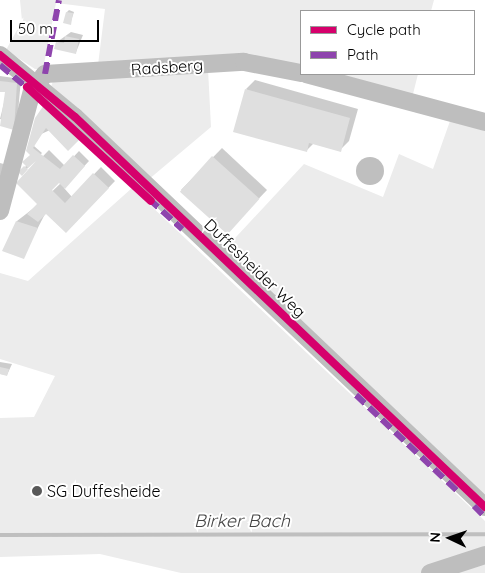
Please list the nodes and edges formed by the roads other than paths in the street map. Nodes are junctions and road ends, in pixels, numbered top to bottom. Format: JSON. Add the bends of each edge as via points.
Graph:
{"nodes":[{"id":1,"x":0,"y":55,"type":"edge"},
{"id":2,"x":300,"y":73,"type":"edge"},
{"id":3,"x":310,"y":75,"type":"edge"},
{"id":4,"x":36,"y":83,"type":"junction"},
{"id":5,"x":485,"y":122,"type":"edge"},
{"id":6,"x":0,"y":211,"type":"edge"},
{"id":7,"x":485,"y":507,"type":"edge"},
{"id":8,"x":485,"y":555,"type":"edge"},
{"id":9,"x":430,"y":573,"type":"edge"}],
"edges":[{"from":1,"to":4,"type":"street","name":"Duffesheider Weg"},
{"from":2,"to":4,"type":"street","name":"Radsberg","via":[[244,62],[64,72],[45,74]]},
{"from":3,"to":5,"type":"street"},
{"from":4,"to":6,"type":"street"},
{"from":4,"to":7,"type":"street","name":"Duffesheider Weg"},
{"from":8,"to":9,"type":"street"}]}
